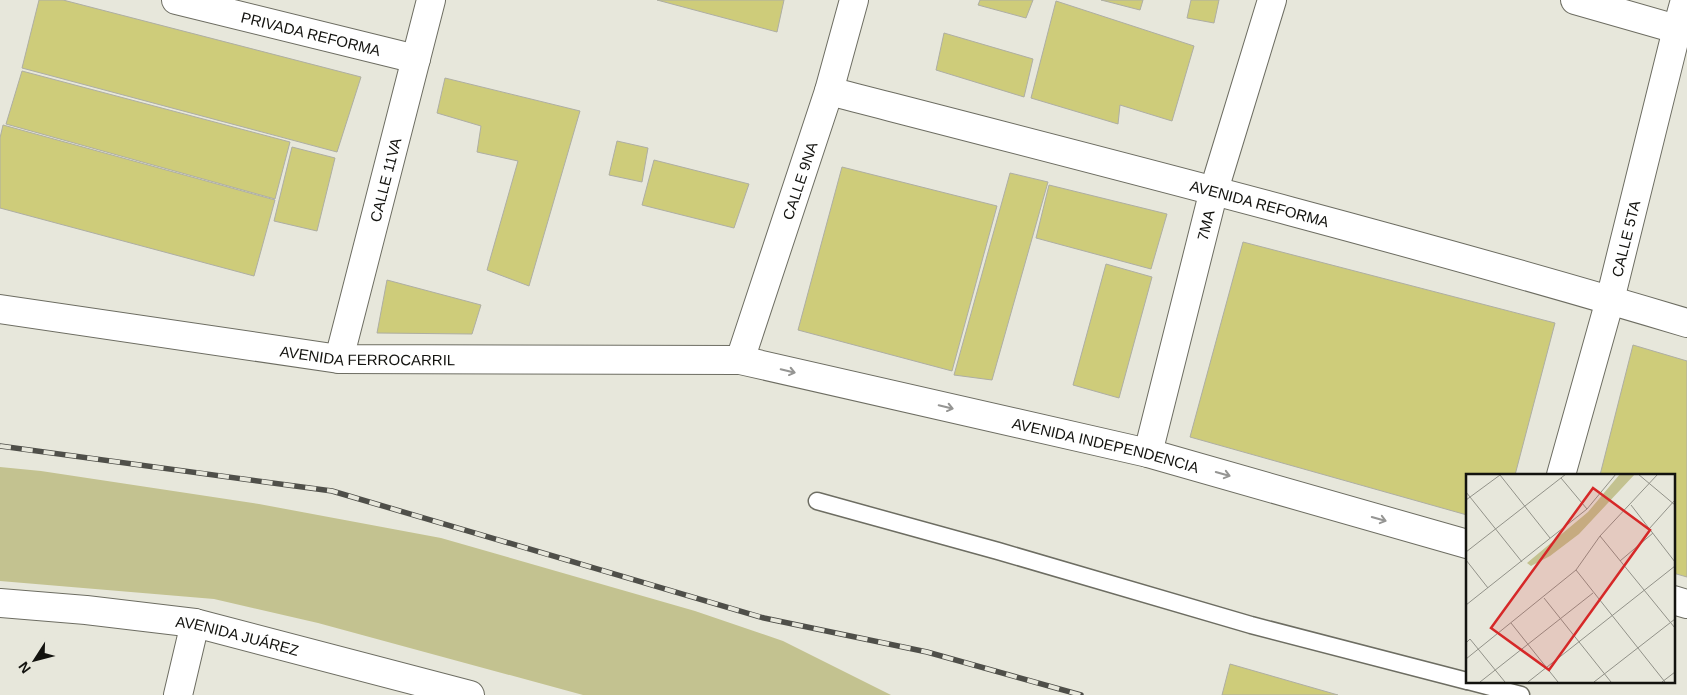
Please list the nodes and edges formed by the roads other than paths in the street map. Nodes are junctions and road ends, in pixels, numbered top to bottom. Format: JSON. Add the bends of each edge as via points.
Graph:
{"nodes":[{"id":1,"x":176,"y":0,"type":"edge"},
{"id":2,"x":431,"y":0,"type":"edge"},
{"id":3,"x":854,"y":0,"type":"edge"},
{"id":4,"x":1272,"y":0,"type":"edge"},
{"id":5,"x":1575,"y":0,"type":"edge"},
{"id":6,"x":1685,"y":0,"type":"edge"},
{"id":7,"x":1682,"y":30,"type":"edge"},
{"id":8,"x":416,"y":59,"type":"junction"},
{"id":9,"x":829,"y":91,"type":"junction"},
{"id":10,"x":1214,"y":190,"type":"junction"},
{"id":11,"x":1610,"y":300,"type":"junction"},
{"id":12,"x":0,"y":309,"type":"edge"},
{"id":13,"x":1687,"y":323,"type":"edge"},
{"id":14,"x":339,"y":359,"type":"junction"},
{"id":15,"x":740,"y":360,"type":"junction"},
{"id":16,"x":1148,"y":453,"type":"junction"},
{"id":17,"x":1561,"y":474,"type":"edge"},
{"id":18,"x":817,"y":501,"type":"dead end"},
{"id":19,"x":1466,"y":544,"type":"edge"},
{"id":20,"x":1674,"y":600,"type":"edge"},
{"id":21,"x":0,"y":603,"type":"edge"},
{"id":22,"x":1687,"y":604,"type":"edge"},
{"id":23,"x":195,"y":624,"type":"junction"},
{"id":24,"x":1466,"y":681,"type":"edge"},
{"id":25,"x":1471,"y":682,"type":"edge"},
{"id":26,"x":178,"y":695,"type":"edge"},
{"id":27,"x":470,"y":695,"type":"edge"},
{"id":28,"x":1521,"y":695,"type":"edge"}],
"edges":[{"from":1,"to":8,"type":"street","name":"PRIVADA REFORMA"},
{"from":2,"to":8,"type":"street","name":"CALLE 11VA"},
{"from":3,"to":9,"type":"street","name":"CALLE 9NA"},
{"from":4,"to":10,"type":"street","name":"7MA"},
{"from":5,"to":7,"type":"street"},
{"from":6,"to":7,"type":"street","name":"CALLE 5TA"},
{"from":7,"to":11,"type":"street","name":"CALLE 5TA"},
{"from":8,"to":14,"type":"street","name":"CALLE 11VA"},
{"from":9,"to":10,"type":"street","name":"AVENIDA REFORMA"},
{"from":9,"to":15,"type":"street","name":"CALLE 9NA"},
{"from":10,"to":11,"type":"street","name":"AVENIDA REFORMA"},
{"from":10,"to":16,"type":"street","name":"7MA"},
{"from":11,"to":13,"type":"street","name":"AVENIDA REFORMA"},
{"from":11,"to":17,"type":"street","name":"CALLE 5TA"},
{"from":12,"to":14,"type":"street","name":"AVENIDA FERROCARRIL"},
{"from":14,"to":15,"type":"street","name":"AVENIDA FERROCARRIL"},
{"from":15,"to":16,"type":"street","name":"AVENIDA INDEPENDENCIA","one_way":true},
{"from":16,"to":19,"type":"street","name":"AVENIDA INDEPENDENCIA","one_way":true},
{"from":18,"to":24,"type":"lane","via":[[1251,625]]},
{"from":20,"to":22,"type":"street"},
{"from":21,"to":23,"type":"street","name":"AVENIDA JUÁREZ"},
{"from":23,"to":26,"type":"street"},
{"from":23,"to":27,"type":"street","name":"AVENIDA JUÁREZ"},
{"from":25,"to":28,"type":"lane"}]}
